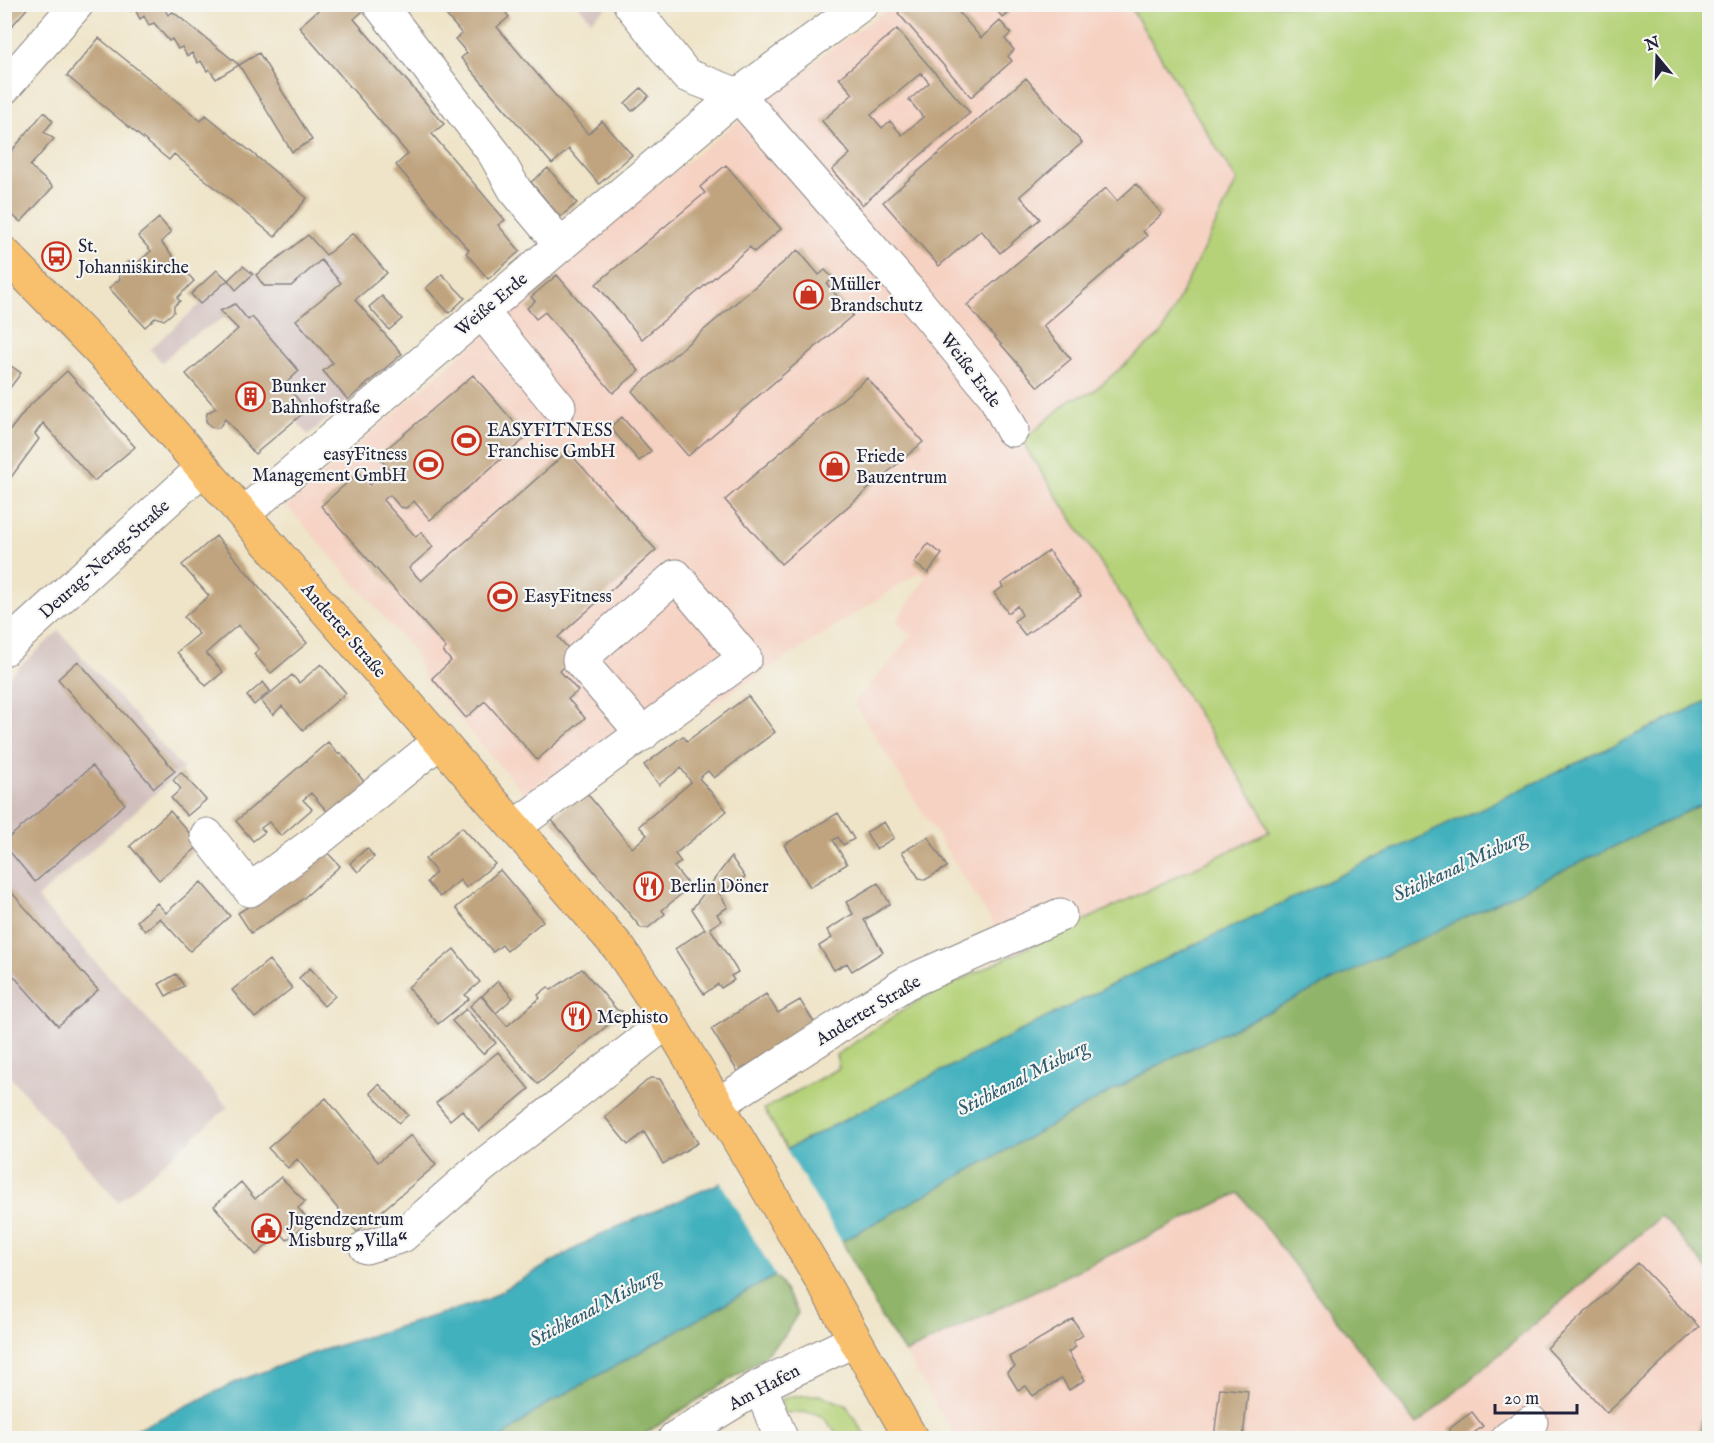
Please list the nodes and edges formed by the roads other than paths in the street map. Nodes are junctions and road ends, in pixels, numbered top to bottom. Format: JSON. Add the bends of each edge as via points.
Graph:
{"nodes":[{"id":1,"x":77,"y":4,"type":"edge"},
{"id":2,"x":379,"y":4,"type":"edge"},
{"id":3,"x":630,"y":4,"type":"edge"},
{"id":4,"x":862,"y":4,"type":"edge"},
{"id":5,"x":4,"y":88,"type":"edge"},
{"id":6,"x":738,"y":95,"type":"junction"},
{"id":7,"x":561,"y":245,"type":"junction"},
{"id":8,"x":4,"y":253,"type":"edge"},
{"id":9,"x":482,"y":312,"type":"junction"},
{"id":10,"x":559,"y":407,"type":"dead end"},
{"id":11,"x":1012,"y":430,"type":"dead end"},
{"id":12,"x":203,"y":468,"type":"junction"},
{"id":13,"x":243,"y":514,"type":"junction"},
{"id":14,"x":4,"y":649,"type":"edge"},
{"id":15,"x":644,"y":734,"type":"junction"},
{"id":16,"x":440,"y":741,"type":"junction"},
{"id":17,"x":514,"y":826,"type":"junction"},
{"id":18,"x":207,"y":835,"type":"dead end"},
{"id":19,"x":1060,"y":915,"type":"dead end"},
{"id":20,"x":668,"y":1020,"type":"junction"},
{"id":21,"x":717,"y":1105,"type":"junction"},
{"id":22,"x":366,"y":1247,"type":"dead end"},
{"id":23,"x":855,"y":1340,"type":"junction"},
{"id":24,"x":760,"y":1386,"type":"junction"},
{"id":25,"x":675,"y":1438,"type":"edge"},
{"id":26,"x":781,"y":1438,"type":"edge"},
{"id":27,"x":911,"y":1438,"type":"edge"}],
"edges":[{"from":1,"to":5,"type":"street"},
{"from":2,"to":7,"type":"street","via":[[494,153],[515,190]]},
{"from":3,"to":6,"type":"street","via":[[686,75]]},
{"from":4,"to":6,"type":"street","name":"Weiße Erde"},
{"from":6,"to":7,"type":"street","name":"Weiße Erde"},
{"from":6,"to":11,"type":"street","name":"Weiße Erde","via":[[994,395]]},
{"from":7,"to":9,"type":"street","name":"Weiße Erde"},
{"from":8,"to":12,"type":"main road","name":"Anderter Straße","via":[[86,335]]},
{"from":9,"to":10,"type":"street"},
{"from":9,"to":13,"type":"street","name":"Weiße Erde"},
{"from":12,"to":13,"type":"main road","name":"Anderter Straße"},
{"from":12,"to":14,"type":"street","name":"Deurag-Nerag-Straße"},
{"from":13,"to":16,"type":"main road","name":"Anderter Straße"},
{"from":15,"to":15,"type":"street","via":[[745,658],[676,576],[579,660]]},
{"from":15,"to":17,"type":"street"},
{"from":16,"to":17,"type":"main road","name":"Anderter Straße"},
{"from":16,"to":18,"type":"street","via":[[250,890]]},
{"from":17,"to":20,"type":"main road","name":"Anderter Straße","via":[[619,948]]},
{"from":19,"to":21,"type":"street","name":"Anderter Straße","via":[[906,983]]},
{"from":20,"to":21,"type":"main road","name":"Anderter Straße"},
{"from":20,"to":22,"type":"street","via":[[480,1168],[402,1236]]},
{"from":21,"to":23,"type":"main road","name":"Anderter Straße"},
{"from":23,"to":24,"type":"street","name":"Am Hafen"},
{"from":23,"to":27,"type":"main road","name":"Anderter Straße"},
{"from":24,"to":25,"type":"street","name":"Am Hafen"},
{"from":24,"to":26,"type":"street"}]}
